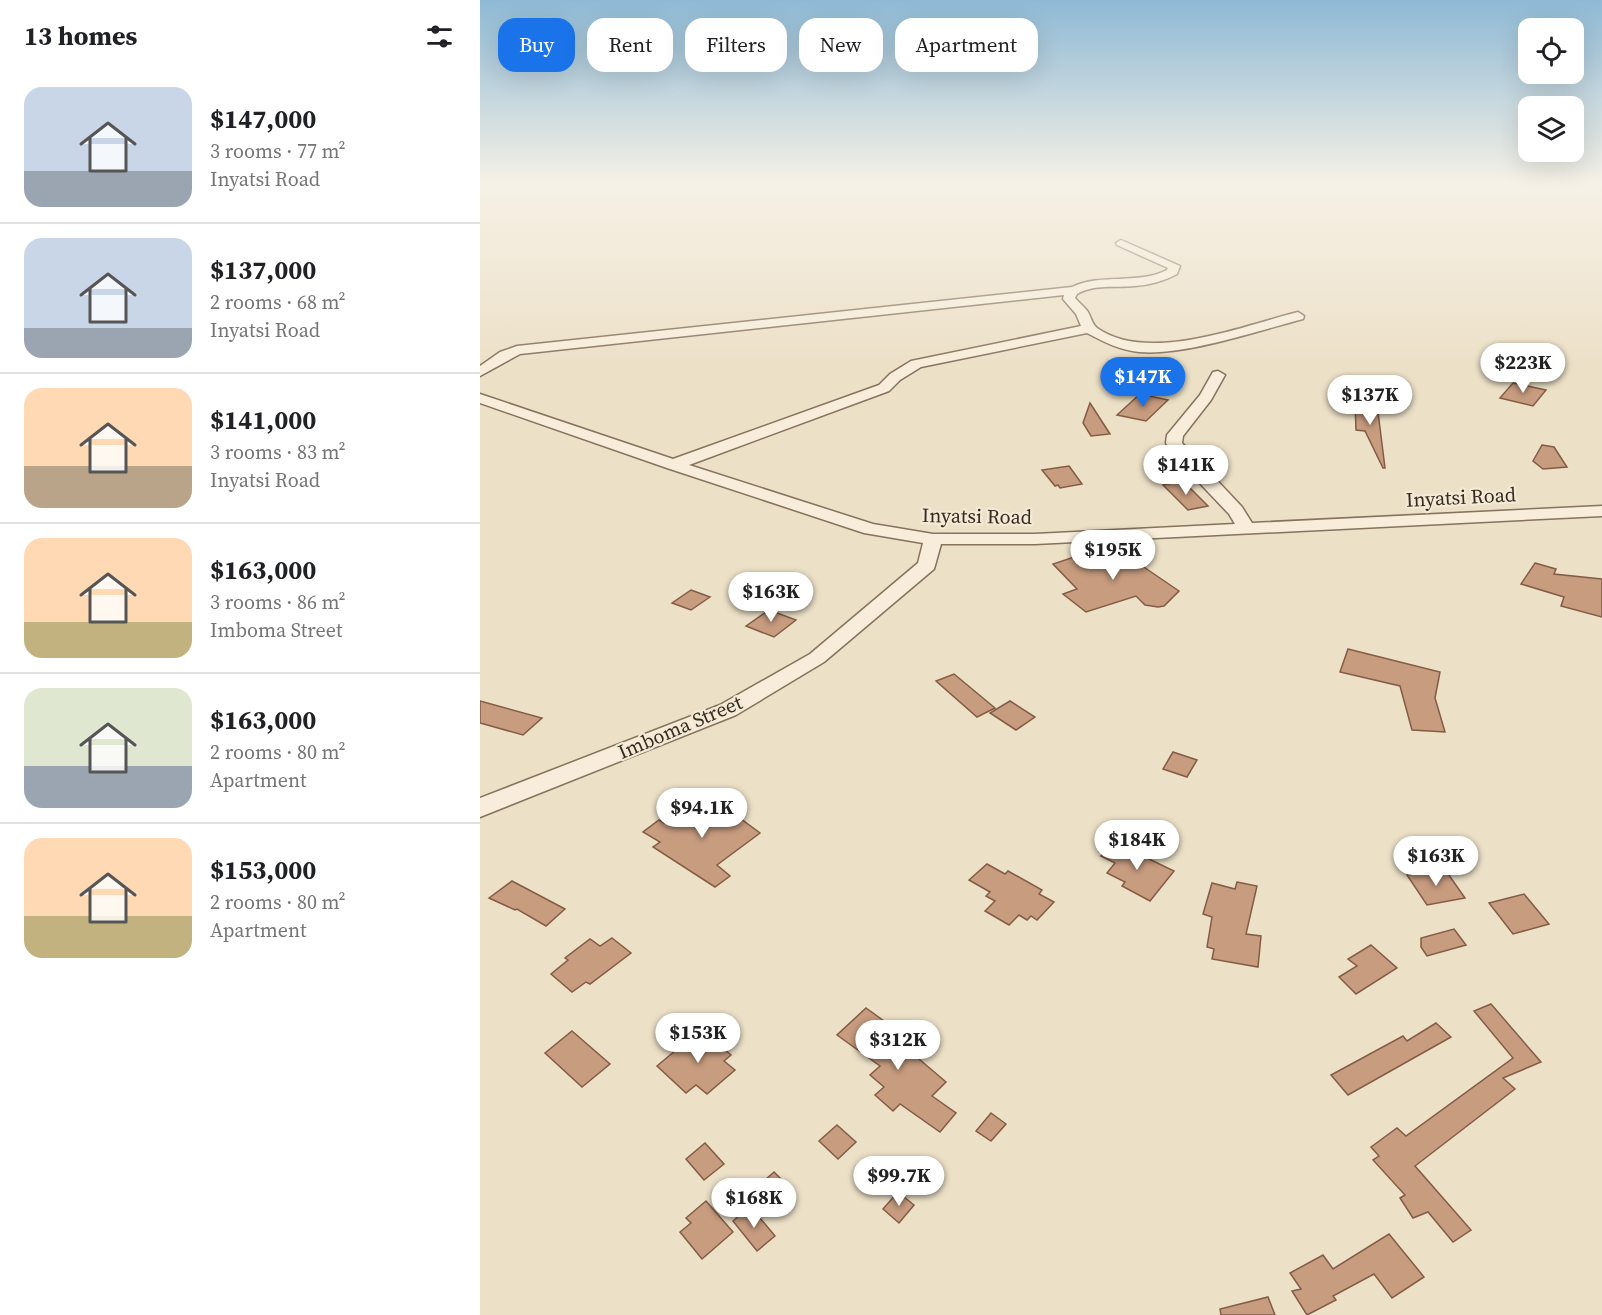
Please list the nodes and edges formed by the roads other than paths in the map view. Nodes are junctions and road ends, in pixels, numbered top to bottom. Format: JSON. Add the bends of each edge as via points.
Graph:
{"nodes":[{"id":1,"x":1124,"y":244,"type":"edge"},
{"id":2,"x":1074,"y":290,"type":"junction"},
{"id":3,"x":1298,"y":316,"type":"dead end"},
{"id":4,"x":1089,"y":329,"type":"junction"},
{"id":5,"x":480,"y":372,"type":"edge"},
{"id":6,"x":1218,"y":375,"type":"dead end"},
{"id":7,"x":480,"y":398,"type":"edge"},
{"id":8,"x":673,"y":465,"type":"junction"},
{"id":9,"x":1602,"y":511,"type":"edge"},
{"id":10,"x":1247,"y":530,"type":"junction"},
{"id":11,"x":933,"y":539,"type":"junction"},
{"id":12,"x":480,"y":808,"type":"edge"}],
"edges":[{"from":1,"to":2,"type":"street","via":[[1166,261],[1174,266],[1173,272],[1149,282]]},
{"from":2,"to":4,"type":"street","via":[[1069,299],[1082,313]]},
{"from":2,"to":5,"type":"street","via":[[547,346],[517,351]]},
{"from":3,"to":4,"type":"street","via":[[1162,348],[1116,343]]},
{"from":4,"to":8,"type":"street","via":[[916,364],[884,387]]},
{"from":6,"to":10,"type":"street","via":[[1206,397],[1175,435],[1174,442],[1236,511]]},
{"from":7,"to":8,"type":"street","name":"Inyatsi Road"},
{"from":8,"to":11,"type":"street","name":"Inyatsi Road","via":[[870,529]]},
{"from":9,"to":10,"type":"street","name":"Inyatsi Road"},
{"from":10,"to":11,"type":"street","name":"Inyatsi Road"},
{"from":11,"to":12,"type":"street","name":"Imboma Street","via":[[927,565],[817,658],[728,710]]}]}
